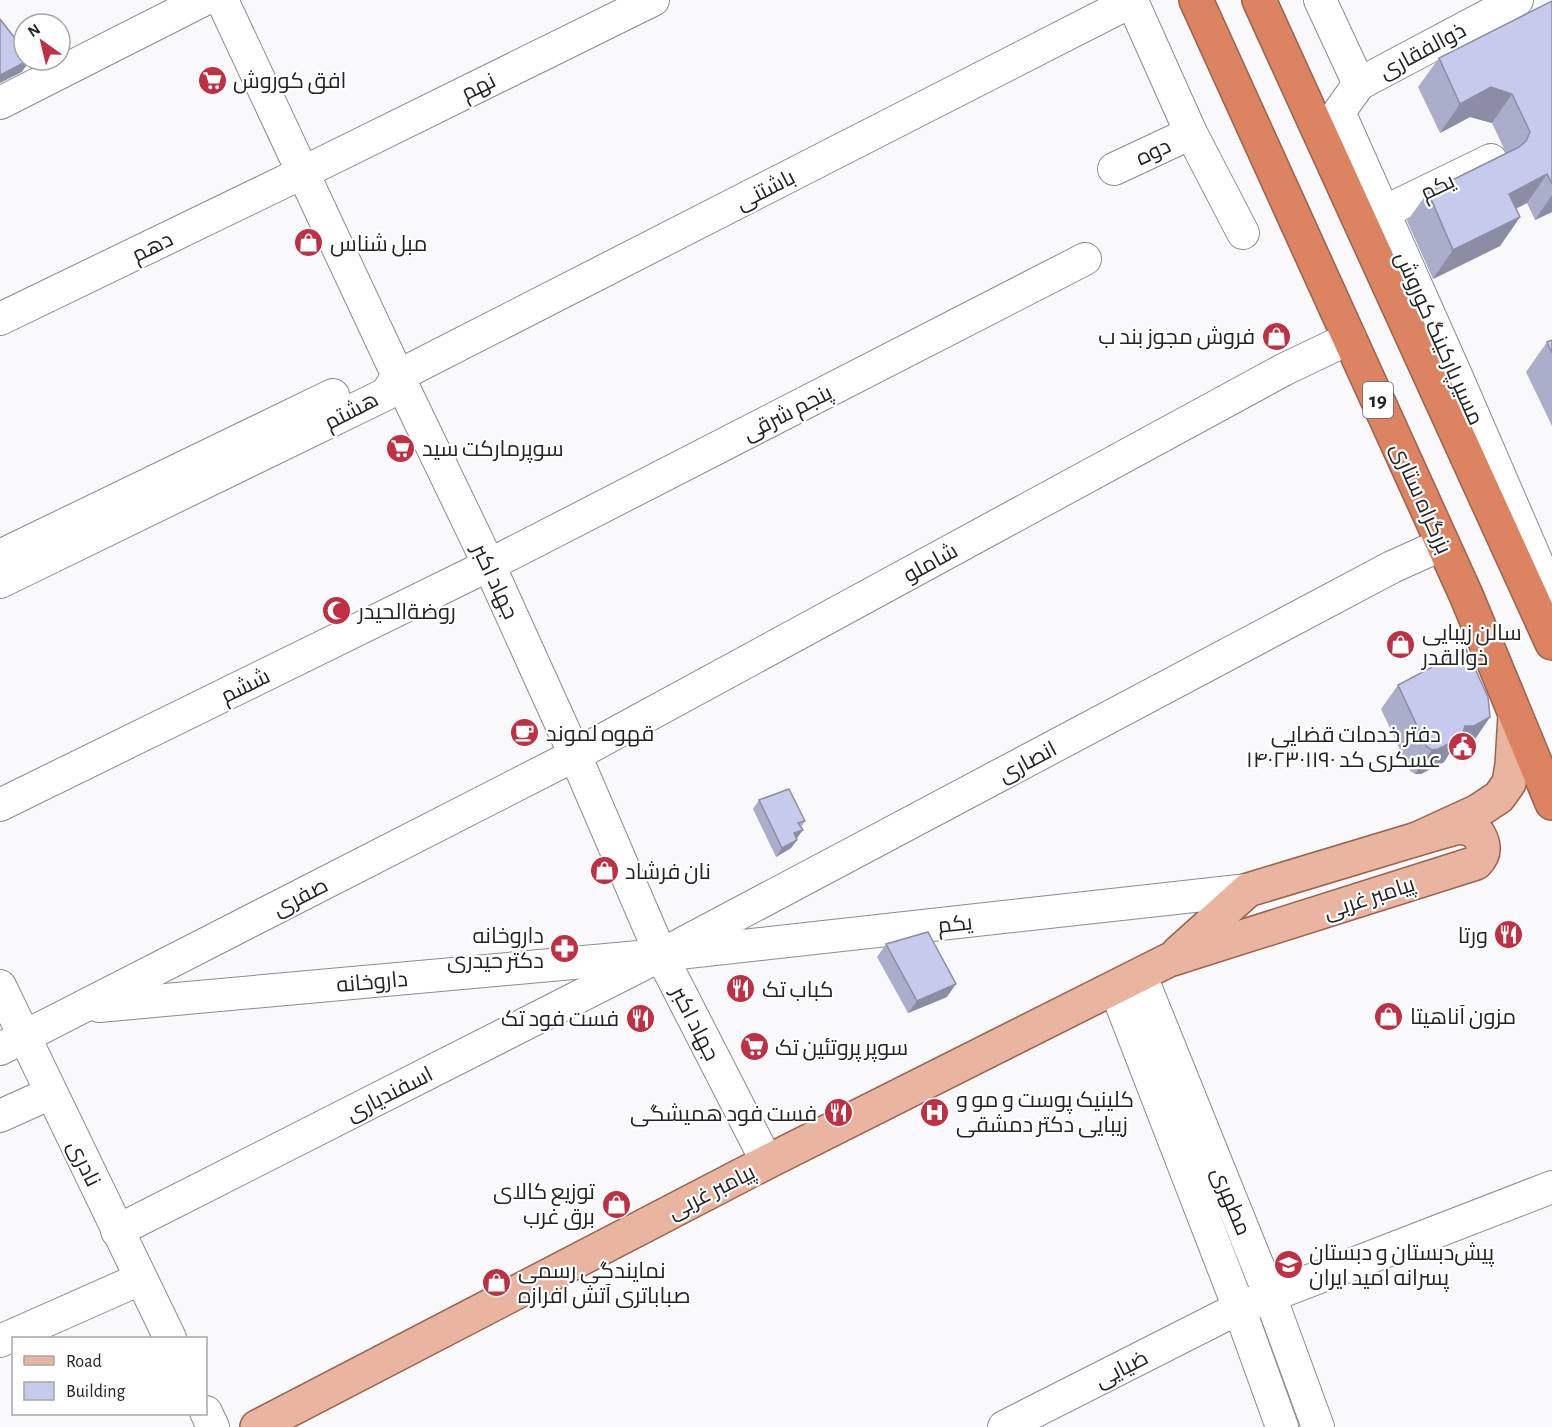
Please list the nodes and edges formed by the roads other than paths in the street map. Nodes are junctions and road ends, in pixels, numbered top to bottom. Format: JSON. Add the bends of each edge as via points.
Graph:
{"nodes":[{"id":1,"x":203,"y":0,"type":"edge"},
{"id":2,"x":222,"y":0,"type":"edge"},
{"id":3,"x":653,"y":0,"type":"edge"},
{"id":4,"x":1196,"y":0,"type":"edge"},
{"id":5,"x":1259,"y":0,"type":"edge"},
{"id":6,"x":1320,"y":0,"type":"edge"},
{"id":7,"x":1132,"y":1,"type":"edge"},
{"id":8,"x":1514,"y":1,"type":"edge"},
{"id":9,"x":1359,"y":84,"type":"junction"},
{"id":10,"x":0,"y":103,"type":"edge"},
{"id":11,"x":1191,"y":133,"type":"junction"},
{"id":12,"x":1491,"y":160,"type":"edge"},
{"id":13,"x":1114,"y":169,"type":"dead end"},
{"id":14,"x":304,"y":172,"type":"junction"},
{"id":15,"x":1384,"y":212,"type":"junction"},
{"id":16,"x":1243,"y":233,"type":"dead end"},
{"id":17,"x":1085,"y":259,"type":"dead end"},
{"id":18,"x":0,"y":319,"type":"edge"},
{"id":19,"x":1350,"y":338,"type":"junction"},
{"id":20,"x":398,"y":376,"type":"junction"},
{"id":21,"x":1443,"y":544,"type":"junction"},
{"id":22,"x":0,"y":556,"type":"edge"},
{"id":23,"x":489,"y":565,"type":"junction"},
{"id":24,"x":0,"y":582,"type":"edge"},
{"id":25,"x":1552,"y":597,"type":"edge"},
{"id":26,"x":1552,"y":643,"type":"edge"},
{"id":27,"x":1515,"y":715,"type":"junction"},
{"id":28,"x":575,"y":755,"type":"junction"},
{"id":29,"x":1552,"y":802,"type":"edge"},
{"id":30,"x":0,"y":805,"type":"edge"},
{"id":31,"x":1417,"y":839,"type":"junction"},
{"id":32,"x":1248,"y":891,"type":"junction"},
{"id":33,"x":661,"y":955,"type":"junction"},
{"id":34,"x":1169,"y":960,"type":"junction"},
{"id":35,"x":1128,"y":982,"type":"junction"},
{"id":36,"x":0,"y":986,"type":"edge"},
{"id":37,"x":83,"y":1007,"type":"junction"},
{"id":38,"x":12,"y":1043,"type":"edge"},
{"id":39,"x":51,"y":1094,"type":"junction"},
{"id":40,"x":0,"y":1116,"type":"edge"},
{"id":41,"x":767,"y":1162,"type":"junction"},
{"id":42,"x":1552,"y":1187,"type":"edge"},
{"id":43,"x":117,"y":1231,"type":"junction"},
{"id":44,"x":140,"y":1279,"type":"junction"},
{"id":45,"x":1270,"y":1296,"type":"junction"},
{"id":46,"x":1239,"y":1308,"type":"junction"},
{"id":47,"x":169,"y":1337,"type":"edge"},
{"id":48,"x":0,"y":1341,"type":"edge"},
{"id":49,"x":256,"y":1427,"type":"edge"},
{"id":50,"x":1004,"y":1427,"type":"edge"},
{"id":51,"x":1282,"y":1427,"type":"edge"},
{"id":52,"x":1318,"y":1427,"type":"edge"}],
"edges":[{"from":1,"to":10,"type":"street"},
{"from":2,"to":14,"type":"street","name":"جهاد اکبر"},
{"from":3,"to":14,"type":"street","name":"نهم"},
{"from":4,"to":19,"type":"highway","name":"بزرگراه ستاری","number":"19"},
{"from":5,"to":26,"type":"highway"},
{"from":6,"to":9,"type":"street"},
{"from":7,"to":11,"type":"street"},
{"from":7,"to":20,"type":"street","name":"باشتنی"},
{"from":8,"to":9,"type":"street","name":"ذوالفقاری"},
{"from":9,"to":15,"type":"street","name":"مسیر پارکینگ کوروش","via":[[1339,112]]},
{"from":11,"to":13,"type":"street","name":"دوه"},
{"from":11,"to":16,"type":"street"},
{"from":12,"to":15,"type":"street","name":"یکم"},
{"from":14,"to":18,"type":"street","name":"دهم"},
{"from":14,"to":20,"type":"street","name":"جهاد اکبر"},
{"from":15,"to":25,"type":"street","name":"مسیر پارکینگ کوروش"},
{"from":17,"to":23,"type":"street","name":"پنجم شرقی"},
{"from":19,"to":21,"type":"highway","name":"بزرگراه ستاری","number":"19"},
{"from":19,"to":28,"type":"street","name":"شاملو","via":[[1285,369]]},
{"from":20,"to":22,"type":"street","name":"هشتم","via":[[374,375]]},
{"from":20,"to":23,"type":"street","name":"جهاد اکبر"},
{"from":20,"to":24,"type":"street","name":"هشتم","via":[[386,394]]},
{"from":21,"to":27,"type":"highway","name":"بزرگراه ستاری","number":"19"},
{"from":21,"to":33,"type":"street","name":"انصاری","via":[[1392,567]]},
{"from":23,"to":28,"type":"street","name":"جهاد اکبر"},
{"from":23,"to":30,"type":"street","name":"ششم"},
{"from":27,"to":29,"type":"highway","name":"بزرگراه ستاری","number":"19"},
{"from":27,"to":31,"type":"main road","name":"پیامبر غربی","via":[[1509,783],[1499,797],[1479,811]]},
{"from":28,"to":33,"type":"street","name":"جهاد اکبر"},
{"from":28,"to":37,"type":"street","name":"صفری"},
{"from":31,"to":32,"type":"main road","name":"پیامبر غربی"},
{"from":31,"to":34,"type":"main road","name":"پیامبر غربی","via":[[1465,827],[1479,835],[1483,852],[1476,863]]},
{"from":32,"to":33,"type":"street","name":"یکم"},
{"from":32,"to":34,"type":"main road","name":"پیامبر غربی"},
{"from":33,"to":37,"type":"street","name":"داروخانه"},
{"from":33,"to":41,"type":"street","name":"جهاد اکبر"},
{"from":33,"to":43,"type":"street","name":"اسفندیاری"},
{"from":34,"to":35,"type":"main road","name":"پیامبر غربی"},
{"from":35,"to":41,"type":"main road","name":"پیامبر غربی"},
{"from":35,"to":45,"type":"street","name":"مطهری"},
{"from":35,"to":46,"type":"street","name":"مطهری"},
{"from":36,"to":38,"type":"street","name":"نادری"},
{"from":37,"to":38,"type":"street","name":"صفری"},
{"from":38,"to":39,"type":"street","name":"نادری"},
{"from":39,"to":40,"type":"street"},
{"from":39,"to":43,"type":"street","name":"نادری"},
{"from":41,"to":49,"type":"main road","name":"پیامبر غربی"},
{"from":42,"to":45,"type":"street"},
{"from":43,"to":44,"type":"street","name":"نادری"},
{"from":44,"to":47,"type":"street","name":"نادری"},
{"from":44,"to":48,"type":"street"},
{"from":45,"to":46,"type":"street"},
{"from":45,"to":52,"type":"street","name":"مطهری"},
{"from":46,"to":50,"type":"street","name":"ضیایی"},
{"from":46,"to":51,"type":"street","name":"مطهری"}]}
